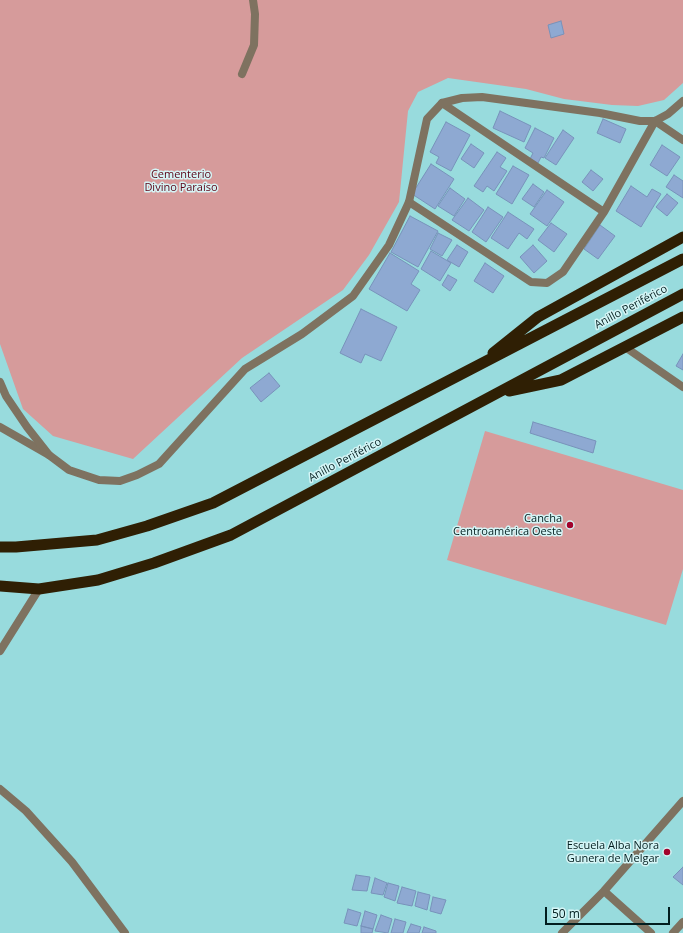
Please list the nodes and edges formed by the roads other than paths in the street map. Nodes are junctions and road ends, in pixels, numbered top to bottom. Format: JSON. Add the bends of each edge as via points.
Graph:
{"nodes":[{"id":1,"x":253,"y":0,"type":"edge"},
{"id":2,"x":242,"y":74,"type":"dead end"},
{"id":3,"x":683,"y":101,"type":"edge"},
{"id":4,"x":442,"y":103,"type":"junction"},
{"id":5,"x":655,"y":121,"type":"junction"},
{"id":6,"x":683,"y":140,"type":"edge"},
{"id":7,"x":409,"y":202,"type":"junction"},
{"id":8,"x":604,"y":212,"type":"junction"},
{"id":9,"x":683,"y":237,"type":"edge"},
{"id":10,"x":683,"y":258,"type":"edge"},
{"id":11,"x":683,"y":294,"type":"edge"},
{"id":12,"x":683,"y":317,"type":"edge"},
{"id":13,"x":625,"y":347,"type":"junction"},
{"id":14,"x":471,"y":370,"type":"junction"},
{"id":15,"x":0,"y":382,"type":"edge"},
{"id":16,"x":683,"y":387,"type":"edge"},
{"id":17,"x":497,"y":394,"type":"junction"},
{"id":18,"x":0,"y":427,"type":"edge"},
{"id":19,"x":49,"y":455,"type":"junction"},
{"id":20,"x":0,"y":547,"type":"edge"},
{"id":21,"x":0,"y":586,"type":"edge"},
{"id":22,"x":39,"y":589,"type":"junction"},
{"id":23,"x":0,"y":651,"type":"edge"},
{"id":24,"x":0,"y":789,"type":"edge"},
{"id":25,"x":683,"y":801,"type":"edge"},
{"id":26,"x":604,"y":891,"type":"junction"},
{"id":27,"x":683,"y":922,"type":"edge"},
{"id":28,"x":125,"y":933,"type":"edge"},
{"id":29,"x":562,"y":933,"type":"edge"},
{"id":30,"x":651,"y":933,"type":"edge"},
{"id":31,"x":673,"y":933,"type":"edge"}],
"edges":[{"from":1,"to":2,"type":"street","via":[[254,45]]},
{"from":3,"to":5,"type":"street"},
{"from":4,"to":5,"type":"street","via":[[482,97],[640,121]]},
{"from":4,"to":7,"type":"street","via":[[427,119]]},
{"from":4,"to":8,"type":"street"},
{"from":5,"to":6,"type":"street"},
{"from":5,"to":8,"type":"street"},
{"from":7,"to":8,"type":"street","via":[[500,264],[536,283],[547,283],[563,272]]},
{"from":7,"to":19,"type":"street","via":[[389,245],[353,296],[302,334],[245,369],[159,464],[120,481],[99,480],[69,470]]},
{"from":9,"to":14,"type":"highway","via":[[538,317]]},
{"from":10,"to":14,"type":"highway","name":"Anillo Periférico"},
{"from":11,"to":17,"type":"highway","name":"Anillo Periférico"},
{"from":12,"to":13,"type":"highway"},
{"from":13,"to":16,"type":"street"},
{"from":13,"to":17,"type":"highway","via":[[561,380]]},
{"from":14,"to":20,"type":"highway","name":"Anillo Periférico","via":[[213,502],[147,526],[96,540]]},
{"from":15,"to":19,"type":"street","via":[[26,427]]},
{"from":17,"to":22,"type":"highway","name":"Anillo Periférico","via":[[231,535],[98,580]]},
{"from":18,"to":19,"type":"street"},
{"from":21,"to":22,"type":"highway","name":"Anillo Periférico"},
{"from":22,"to":23,"type":"street"},
{"from":24,"to":28,"type":"street","via":[[26,812],[72,862]]},
{"from":25,"to":26,"type":"street"},
{"from":26,"to":29,"type":"street"},
{"from":26,"to":30,"type":"street"},
{"from":27,"to":31,"type":"street"}]}
